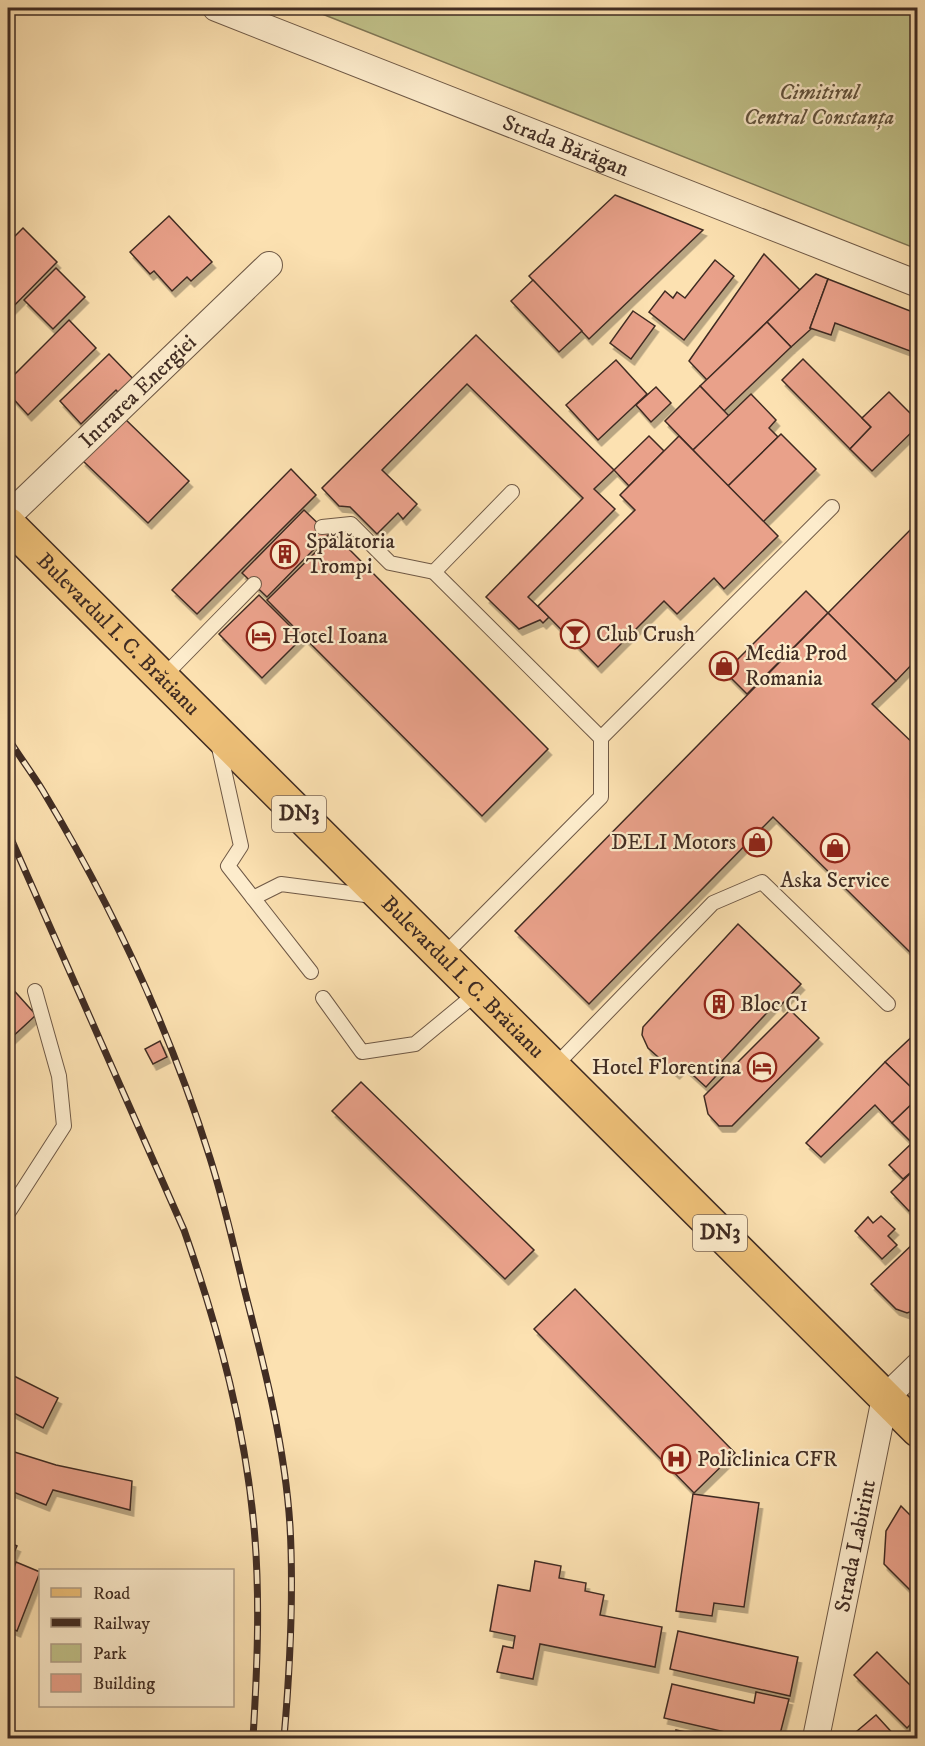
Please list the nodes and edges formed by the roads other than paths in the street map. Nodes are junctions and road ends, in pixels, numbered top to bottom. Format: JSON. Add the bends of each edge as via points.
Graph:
{"nodes":[{"id":1,"x":216,"y":8,"type":"edge"},
{"id":2,"x":269,"y":265,"type":"dead end"},
{"id":3,"x":918,"y":284,"type":"edge"},
{"id":4,"x":512,"y":492,"type":"dead end"},
{"id":5,"x":832,"y":507,"type":"dead end"},
{"id":6,"x":8,"y":516,"type":"edge"},
{"id":7,"x":8,"y":524,"type":"edge"},
{"id":8,"x":322,"y":527,"type":"dead end"},
{"id":9,"x":434,"y":572,"type":"junction"},
{"id":10,"x":254,"y":584,"type":"dead end"},
{"id":11,"x":162,"y":678,"type":"junction"},
{"id":12,"x":214,"y":730,"type":"junction"},
{"id":13,"x":602,"y":738,"type":"junction"},
{"id":14,"x":253,"y":898,"type":"junction"},
{"id":15,"x":383,"y":898,"type":"junction"},
{"id":16,"x":442,"y":957,"type":"junction"},
{"id":17,"x":311,"y":972,"type":"dead end"},
{"id":18,"x":35,"y":991,"type":"dead end"},
{"id":19,"x":478,"y":992,"type":"junction"},
{"id":20,"x":323,"y":998,"type":"dead end"},
{"id":21,"x":888,"y":1004,"type":"dead end"},
{"id":22,"x":554,"y":1068,"type":"junction"},
{"id":23,"x":8,"y":1213,"type":"edge"},
{"id":24,"x":918,"y":1366,"type":"edge"},
{"id":25,"x":885,"y":1398,"type":"junction"},
{"id":26,"x":918,"y":1430,"type":"edge"},
{"id":27,"x":816,"y":1738,"type":"edge"}],
"edges":[{"from":1,"to":3,"type":"street","name":"Strada Bărăgan"},
{"from":2,"to":6,"type":"street","name":"Intrarea Energiei"},
{"from":4,"to":9,"type":"lane"},
{"from":5,"to":13,"type":"lane"},
{"from":7,"to":11,"type":"main road","name":"Bulevardul I. C. Brătianu","number":"DN3"},
{"from":8,"to":9,"type":"lane","via":[[351,524],[390,563]]},
{"from":9,"to":13,"type":"lane"},
{"from":10,"to":11,"type":"lane"},
{"from":11,"to":12,"type":"main road","name":"Bulevardul I. C. Brătianu","number":"DN3"},
{"from":12,"to":14,"type":"lane","via":[[241,846],[228,866]]},
{"from":12,"to":15,"type":"main road","name":"Bulevardul I. C. Brătianu","number":"DN3"},
{"from":13,"to":16,"type":"lane","via":[[601,797]]},
{"from":14,"to":15,"type":"lane","via":[[281,884]]},
{"from":14,"to":17,"type":"lane"},
{"from":15,"to":16,"type":"main road","name":"Bulevardul I. C. Brătianu","number":"DN3"},
{"from":16,"to":19,"type":"main road","name":"Bulevardul I. C. Brătianu","number":"DN3"},
{"from":18,"to":23,"type":"lane","via":[[59,1076],[64,1126]]},
{"from":19,"to":20,"type":"lane","via":[[415,1044],[362,1052]]},
{"from":19,"to":22,"type":"main road","name":"Bulevardul I. C. Brătianu","number":"DN3"},
{"from":21,"to":22,"type":"lane","via":[[762,882],[713,903]]},
{"from":22,"to":25,"type":"main road","name":"Bulevardul I. C. Brătianu","number":"DN3"},
{"from":24,"to":25,"type":"street"},
{"from":25,"to":26,"type":"main road","name":"Bulevardul I. C. Brătianu","number":"DN3"},
{"from":25,"to":27,"type":"street","name":"Strada Labirint"}]}
